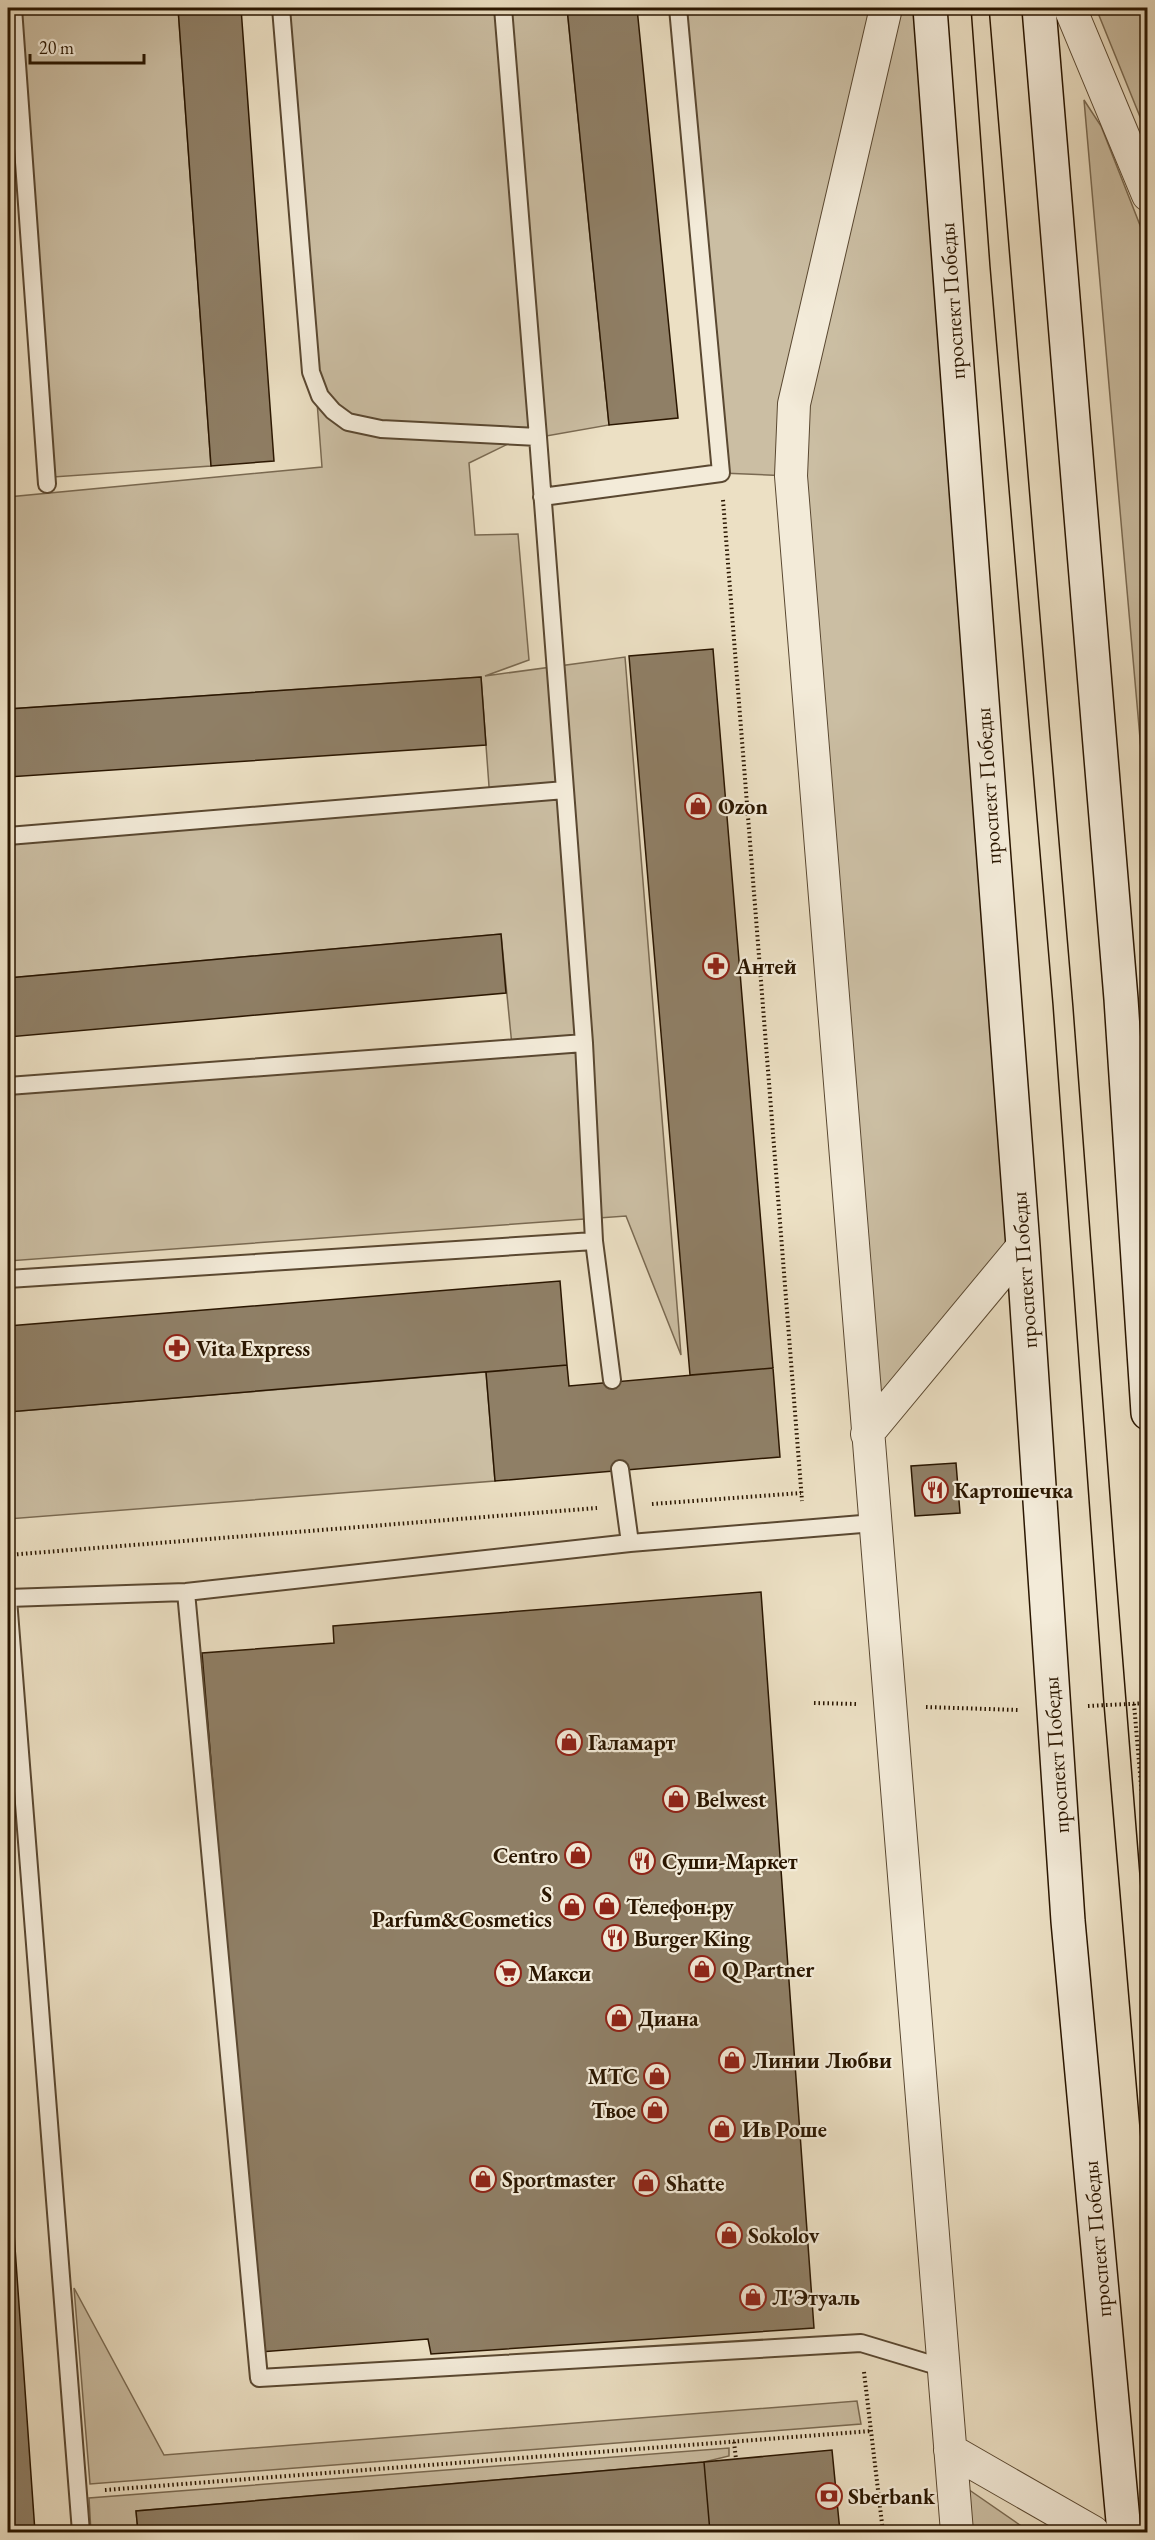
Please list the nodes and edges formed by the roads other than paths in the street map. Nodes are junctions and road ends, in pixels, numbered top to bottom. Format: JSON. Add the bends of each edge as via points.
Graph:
{"nodes":[{"id":1,"x":13,"y":8,"type":"edge"},
{"id":2,"x":281,"y":8,"type":"edge"},
{"id":3,"x":503,"y":8,"type":"edge"},
{"id":4,"x":678,"y":8,"type":"edge"},
{"id":5,"x":886,"y":8,"type":"edge"},
{"id":6,"x":930,"y":8,"type":"edge"},
{"id":7,"x":1039,"y":8,"type":"edge"},
{"id":8,"x":1070,"y":8,"type":"edge"},
{"id":9,"x":1148,"y":195,"type":"edge"},
{"id":10,"x":538,"y":437,"type":"junction"},
{"id":11,"x":47,"y":484,"type":"dead end"},
{"id":12,"x":542,"y":497,"type":"junction"},
{"id":13,"x":565,"y":790,"type":"junction"},
{"id":14,"x":8,"y":836,"type":"edge"},
{"id":15,"x":584,"y":1043,"type":"junction"},
{"id":16,"x":8,"y":1086,"type":"edge"},
{"id":17,"x":594,"y":1241,"type":"junction"},
{"id":18,"x":1023,"y":1246,"type":"junction"},
{"id":19,"x":8,"y":1279,"type":"edge"},
{"id":20,"x":612,"y":1380,"type":"dead end"},
{"id":21,"x":1148,"y":1413,"type":"edge"},
{"id":22,"x":867,"y":1434,"type":"junction"},
{"id":23,"x":620,"y":1469,"type":"dead end"},
{"id":24,"x":874,"y":1523,"type":"junction"},
{"id":25,"x":630,"y":1543,"type":"junction"},
{"id":26,"x":186,"y":1592,"type":"junction"},
{"id":27,"x":8,"y":1598,"type":"edge"},
{"id":28,"x":944,"y":2367,"type":"junction"},
{"id":29,"x":950,"y":2450,"type":"junction"},
{"id":30,"x":81,"y":2532,"type":"edge"},
{"id":31,"x":957,"y":2532,"type":"edge"},
{"id":32,"x":1093,"y":2532,"type":"edge"},
{"id":33,"x":1124,"y":2532,"type":"edge"}],
"edges":[{"from":1,"to":11,"type":"lane"},
{"from":2,"to":10,"type":"lane","via":[[311,372],[320,396],[348,422],[381,429]]},
{"from":3,"to":10,"type":"lane"},
{"from":4,"to":12,"type":"lane","via":[[721,473]]},
{"from":5,"to":22,"type":"street","via":[[794,404],[790,476]]},
{"from":6,"to":18,"type":"main road","name":"проспект Победы"},
{"from":7,"to":21,"type":"main road","via":[[1120,987]]},
{"from":8,"to":9,"type":"street"},
{"from":10,"to":12,"type":"lane"},
{"from":12,"to":13,"type":"lane"},
{"from":13,"to":14,"type":"lane"},
{"from":13,"to":15,"type":"lane"},
{"from":15,"to":16,"type":"lane"},
{"from":15,"to":17,"type":"lane"},
{"from":17,"to":19,"type":"lane"},
{"from":17,"to":20,"type":"lane"},
{"from":18,"to":22,"type":"street"},
{"from":18,"to":33,"type":"main road","name":"проспект Победы","via":[[1068,1922]]},
{"from":22,"to":24,"type":"street"},
{"from":23,"to":25,"type":"lane"},
{"from":24,"to":25,"type":"lane"},
{"from":24,"to":28,"type":"street"},
{"from":25,"to":26,"type":"lane"},
{"from":26,"to":27,"type":"lane"},
{"from":26,"to":28,"type":"lane","via":[[259,2378],[861,2343]]},
{"from":27,"to":30,"type":"lane"},
{"from":28,"to":29,"type":"street"},
{"from":29,"to":31,"type":"street"},
{"from":29,"to":32,"type":"street"}]}
